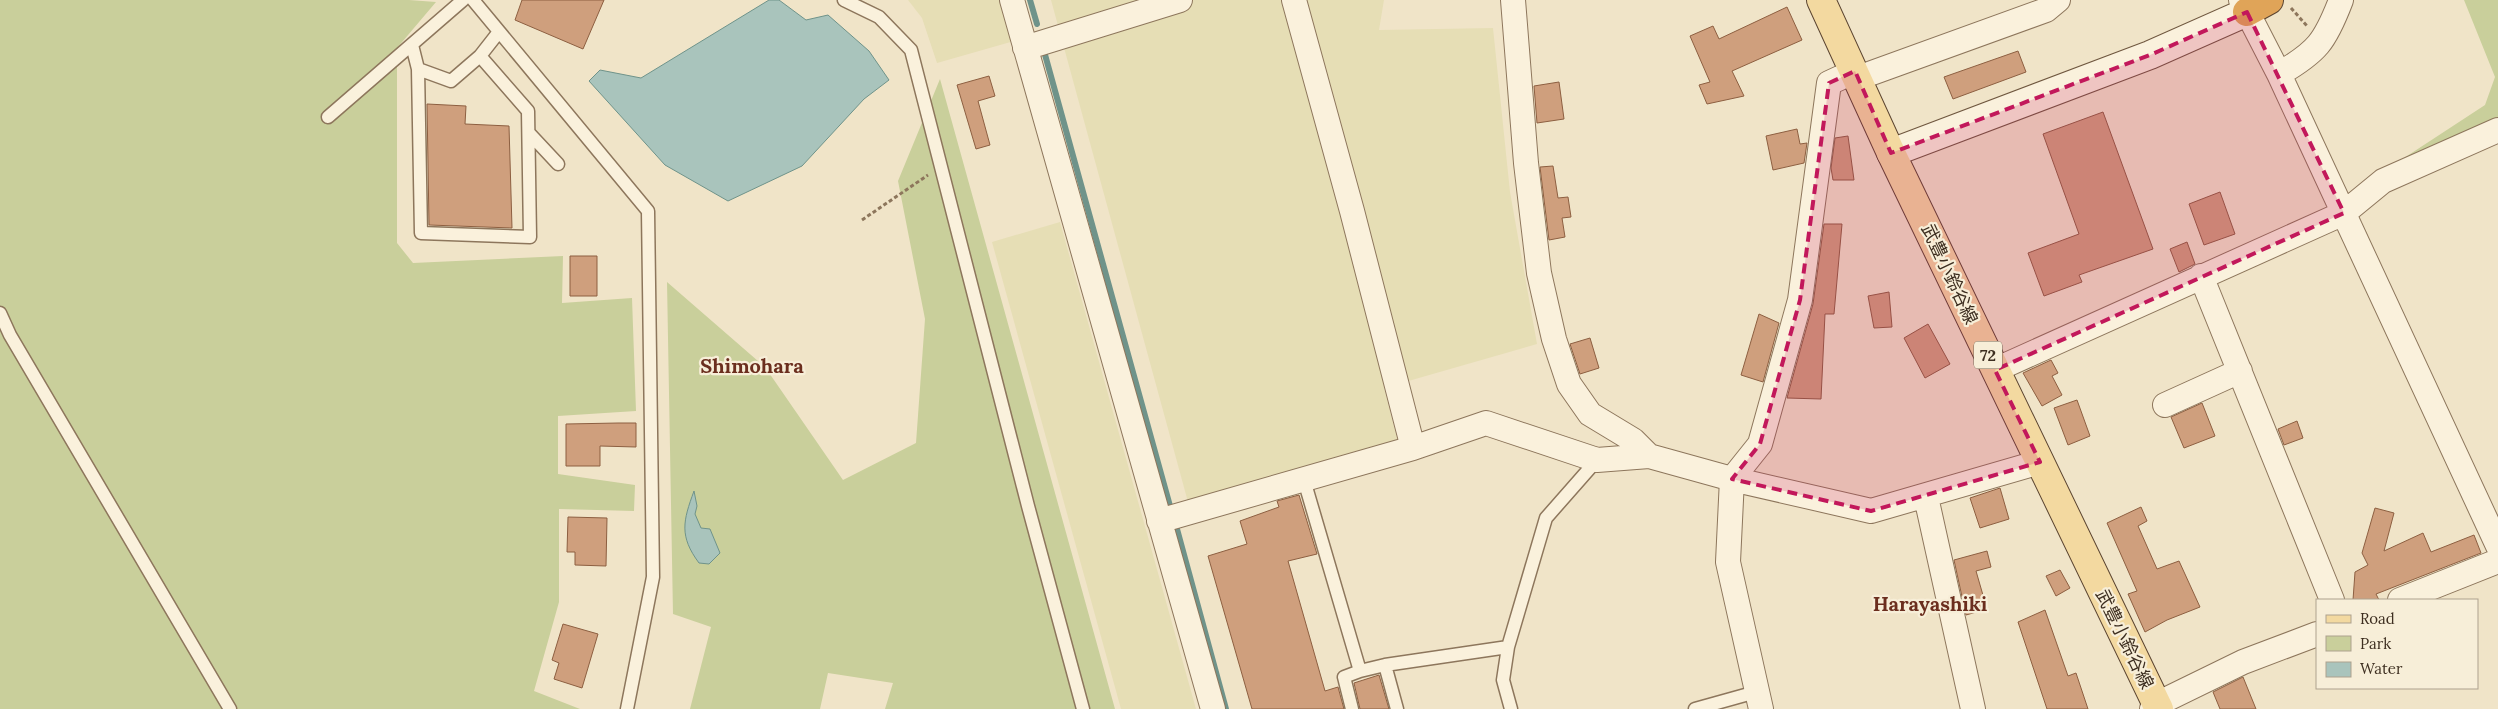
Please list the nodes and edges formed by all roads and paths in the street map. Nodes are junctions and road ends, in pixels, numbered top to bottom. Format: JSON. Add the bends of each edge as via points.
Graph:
{"nodes":[{"id":1,"x":463,"y":0,"type":"edge"},
{"id":2,"x":473,"y":0,"type":"edge"},
{"id":3,"x":844,"y":0,"type":"edge"},
{"id":4,"x":1012,"y":0,"type":"edge"},
{"id":5,"x":1180,"y":0,"type":"edge"},
{"id":6,"x":1294,"y":0,"type":"edge"},
{"id":7,"x":1513,"y":0,"type":"edge"},
{"id":8,"x":1821,"y":0,"type":"edge"},
{"id":9,"x":2058,"y":0,"type":"edge"},
{"id":10,"x":2341,"y":0,"type":"edge"},
{"id":11,"x":2261,"y":4,"type":"edge"},
{"id":12,"x":498,"y":33,"type":"junction"},
{"id":13,"x":2322,"y":43,"type":"junction"},
{"id":14,"x":412,"y":45,"type":"junction"},
{"id":15,"x":1025,"y":48,"type":"junction"},
{"id":16,"x":480,"y":56,"type":"junction"},
{"id":17,"x":418,"y":69,"type":"junction"},
{"id":18,"x":2279,"y":74,"type":"junction"},
{"id":19,"x":1856,"y":75,"type":"junction"},
{"id":20,"x":328,"y":117,"type":"dead end"},
{"id":21,"x":2498,"y":130,"type":"edge"},
{"id":22,"x":528,"y":133,"type":"junction"},
{"id":23,"x":1891,"y":153,"type":"junction"},
{"id":24,"x":558,"y":164,"type":"dead end"},
{"id":25,"x":942,"y":166,"type":"junction"},
{"id":26,"x":2344,"y":213,"type":"junction"},
{"id":27,"x":862,"y":220,"type":"dead end"},
{"id":28,"x":2201,"y":276,"type":"junction"},
{"id":29,"x":0,"y":313,"type":"edge"},
{"id":30,"x":1995,"y":370,"type":"junction"},
{"id":31,"x":2240,"y":371,"type":"junction"},
{"id":32,"x":2165,"y":405,"type":"dead end"},
{"id":33,"x":1413,"y":448,"type":"junction"},
{"id":34,"x":1649,"y":456,"type":"junction"},
{"id":35,"x":1597,"y":460,"type":"junction"},
{"id":36,"x":2040,"y":462,"type":"junction"},
{"id":37,"x":1732,"y":479,"type":"junction"},
{"id":38,"x":1304,"y":480,"type":"junction"},
{"id":39,"x":1926,"y":496,"type":"junction"},
{"id":40,"x":1159,"y":521,"type":"junction"},
{"id":41,"x":2498,"y":546,"type":"edge"},
{"id":42,"x":2498,"y":561,"type":"edge"},
{"id":43,"x":2332,"y":599,"type":"edge"},
{"id":44,"x":2403,"y":599,"type":"edge"},
{"id":45,"x":2316,"y":634,"type":"edge"},
{"id":46,"x":1508,"y":647,"type":"junction"},
{"id":47,"x":1385,"y":665,"type":"junction"},
{"id":48,"x":1360,"y":671,"type":"junction"},
{"id":49,"x":1758,"y":700,"type":"edge"},
{"id":50,"x":2156,"y":707,"type":"edge"},
{"id":51,"x":230,"y":709,"type":"edge"},
{"id":52,"x":627,"y":709,"type":"edge"},
{"id":53,"x":1083,"y":709,"type":"edge"},
{"id":54,"x":1214,"y":709,"type":"edge"},
{"id":55,"x":1352,"y":709,"type":"edge"},
{"id":56,"x":1397,"y":709,"type":"edge"},
{"id":57,"x":1511,"y":709,"type":"edge"},
{"id":58,"x":1695,"y":709,"type":"edge"},
{"id":59,"x":1974,"y":709,"type":"edge"}],
"edges":[{"from":1,"to":14,"type":"lane"},
{"from":2,"to":12,"type":"lane"},
{"from":3,"to":25,"type":"lane","via":[[879,17],[911,50]]},
{"from":4,"to":15,"type":"street"},
{"from":5,"to":15,"type":"street"},
{"from":6,"to":33,"type":"street"},
{"from":7,"to":34,"type":"street","via":[[1538,264],[1554,339],[1569,384],[1590,414],[1633,440]]},
{"from":8,"to":19,"type":"main road","name":"武豊小鈴谷線","number":"72"},
{"from":9,"to":19,"type":"street","via":[[2046,10]]},
{"from":10,"to":13,"type":"street"},
{"from":11,"to":13,"type":"path"},
{"from":11,"to":18,"type":"street"},
{"from":11,"to":23,"type":"street","via":[[2150,55]]},
{"from":12,"to":16,"type":"lane"},
{"from":12,"to":52,"type":"lane","via":[[648,211],[653,577]]},
{"from":13,"to":18,"type":"street","via":[[2304,60]]},
{"from":14,"to":17,"type":"lane"},
{"from":14,"to":20,"type":"lane"},
{"from":15,"to":40,"type":"street"},
{"from":16,"to":17,"type":"lane","via":[[451,81]]},
{"from":16,"to":22,"type":"lane","via":[[528,111]]},
{"from":17,"to":22,"type":"lane","via":[[421,233],[530,236]]},
{"from":18,"to":26,"type":"street"},
{"from":19,"to":23,"type":"main road","name":"武豊小鈴谷線","number":"72"},
{"from":19,"to":37,"type":"street","via":[[1829,83],[1800,300],[1760,444]]},
{"from":21,"to":26,"type":"street","via":[[2383,181]]},
{"from":22,"to":24,"type":"lane"},
{"from":23,"to":30,"type":"main road","name":"武豊小鈴谷線","number":"72"},
{"from":25,"to":27,"type":"path"},
{"from":25,"to":53,"type":"lane"},
{"from":26,"to":28,"type":"street"},
{"from":26,"to":41,"type":"street"},
{"from":28,"to":30,"type":"street"},
{"from":28,"to":31,"type":"street"},
{"from":29,"to":51,"type":"lane"},
{"from":30,"to":36,"type":"main road","name":"武豊小鈴谷線","number":"72"},
{"from":31,"to":32,"type":"street"},
{"from":31,"to":43,"type":"street"},
{"from":33,"to":35,"type":"street","via":[[1486,423]]},
{"from":33,"to":38,"type":"street"},
{"from":34,"to":35,"type":"street"},
{"from":34,"to":37,"type":"street"},
{"from":35,"to":46,"type":"lane","via":[[1546,518]]},
{"from":36,"to":39,"type":"street"},
{"from":36,"to":50,"type":"main road","name":"武豊小鈴谷線","number":"72"},
{"from":37,"to":39,"type":"street","via":[[1871,511]]},
{"from":37,"to":49,"type":"street","via":[[1728,562]]},
{"from":38,"to":40,"type":"street"},
{"from":38,"to":48,"type":"lane"},
{"from":39,"to":59,"type":"street"},
{"from":40,"to":54,"type":"street"},
{"from":42,"to":44,"type":"street"},
{"from":45,"to":50,"type":"street","via":[[2243,662]]},
{"from":46,"to":47,"type":"lane"},
{"from":46,"to":57,"type":"lane","via":[[1503,680]]},
{"from":47,"to":48,"type":"lane"},
{"from":47,"to":56,"type":"lane"},
{"from":48,"to":55,"type":"lane","via":[[1344,677]]},
{"from":49,"to":58,"type":"lane"}]}
